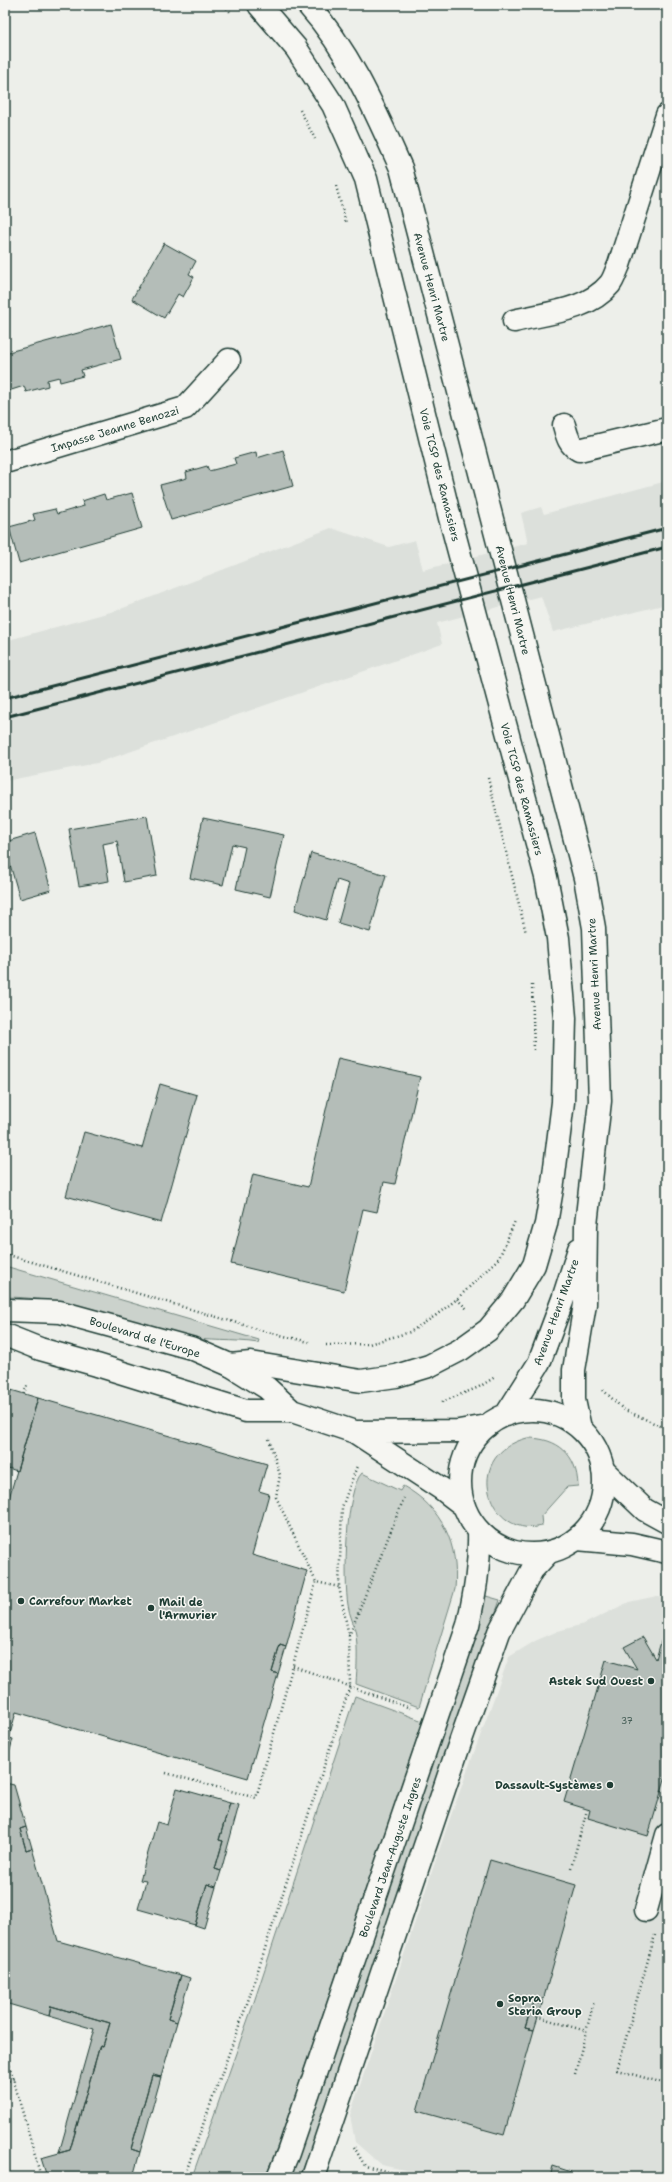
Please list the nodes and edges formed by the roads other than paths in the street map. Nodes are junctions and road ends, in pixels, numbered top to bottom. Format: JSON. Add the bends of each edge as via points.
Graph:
{"nodes":[{"id":1,"x":258,"y":5,"type":"edge"},
{"id":2,"x":308,"y":5,"type":"edge"},
{"id":3,"x":667,"y":115,"type":"edge"},
{"id":4,"x":514,"y":321,"type":"dead end"},
{"id":5,"x":229,"y":360,"type":"dead end"},
{"id":6,"x":564,"y":425,"type":"dead end"},
{"id":7,"x":667,"y":430,"type":"edge"},
{"id":8,"x":5,"y":462,"type":"edge"},
{"id":9,"x":586,"y":1225,"type":"junction"},
{"id":10,"x":5,"y":1310,"type":"edge"},
{"id":11,"x":5,"y":1335,"type":"edge"},
{"id":12,"x":230,"y":1365,"type":"junction"},
{"id":13,"x":292,"y":1412,"type":"junction"},
{"id":14,"x":497,"y":1420,"type":"junction"},
{"id":15,"x":580,"y":1428,"type":"junction"},
{"id":16,"x":355,"y":1432,"type":"junction"},
{"id":17,"x":603,"y":1470,"type":"junction"},
{"id":18,"x":464,"y":1505,"type":"junction"},
{"id":19,"x":667,"y":1522,"type":"edge"},
{"id":20,"x":479,"y":1531,"type":"junction"},
{"id":21,"x":577,"y":1539,"type":"junction"},
{"id":22,"x":667,"y":1552,"type":"edge"},
{"id":23,"x":548,"y":1553,"type":"junction"},
{"id":24,"x":667,"y":1834,"type":"edge"},
{"id":25,"x":646,"y":1910,"type":"dead end"},
{"id":26,"x":278,"y":2177,"type":"edge"},
{"id":27,"x":315,"y":2177,"type":"edge"}],
"edges":[{"from":1,"to":12,"type":"main road","name":"Voie TCSP des Ramassiers","via":[[296,48],[333,105],[366,179],[450,518],[546,877],[558,938],[565,1025],[563,1102],[546,1224],[534,1265],[513,1300],[488,1330],[460,1350],[429,1366],[396,1376],[361,1381],[251,1363]]},
{"from":2,"to":9,"type":"main road","name":"Avenue Henri Martre","via":[[326,25],[367,92],[401,168],[585,878],[594,928],[600,1101]]},
{"from":3,"to":4,"type":"main road","via":[[619,265],[610,283],[595,298],[581,304]]},
{"from":5,"to":8,"type":"main road","name":"Impasse Jeanne Benozzi","via":[[185,408]]},
{"from":6,"to":7,"type":"main road","via":[[572,447],[578,450]]},
{"from":9,"to":14,"type":"main road","name":"Avenue Henri Martre","via":[[563,1299],[539,1363]]},
{"from":9,"to":15,"type":"main road","name":"Avenue Henri Martre","via":[[585,1304],[574,1370],[574,1400]]},
{"from":10,"to":12,"type":"main road","name":"Boulevard de l'Europe","via":[[60,1312],[191,1348]]},
{"from":11,"to":13,"type":"main road","name":"Boulevard de l'Europe","via":[[40,1349],[246,1412]]},
{"from":12,"to":13,"type":"main road","name":"Boulevard de l'Europe","via":[[267,1388]]},
{"from":13,"to":16,"type":"main road","name":"Boulevard de l'Europe"},
{"from":14,"to":15,"type":"main road","name":"Boulevard de l'Europe","via":[[525,1411],[544,1411],[563,1417]]},
{"from":14,"to":16,"type":"main road","name":"Boulevard de l'Europe","via":[[459,1431]]},
{"from":14,"to":18,"type":"main road","name":"Avenue Henri Martre","via":[[475,1438],[466,1453],[461,1470],[460,1488]]},
{"from":15,"to":17,"type":"main road","via":[[599,1454]]},
{"from":16,"to":18,"type":"main road","name":"Boulevard de l'Europe"},
{"from":17,"to":19,"type":"main road","via":[[645,1510]]},
{"from":17,"to":21,"type":"main road","via":[[604,1489],[600,1508],[590,1525]]},
{"from":18,"to":20,"type":"main road"},
{"from":20,"to":23,"type":"main road","via":[[493,1543],[510,1551]]},
{"from":20,"to":26,"type":"main road","name":"Boulevard Jean-Auguste Ingres","via":[[478,1572],[468,1625]]},
{"from":21,"to":22,"type":"main road","via":[[632,1544]]},
{"from":21,"to":23,"type":"main road"},
{"from":23,"to":27,"type":"main road","via":[[532,1570],[499,1632],[454,1757]]},
{"from":24,"to":25,"type":"main road"}]}
